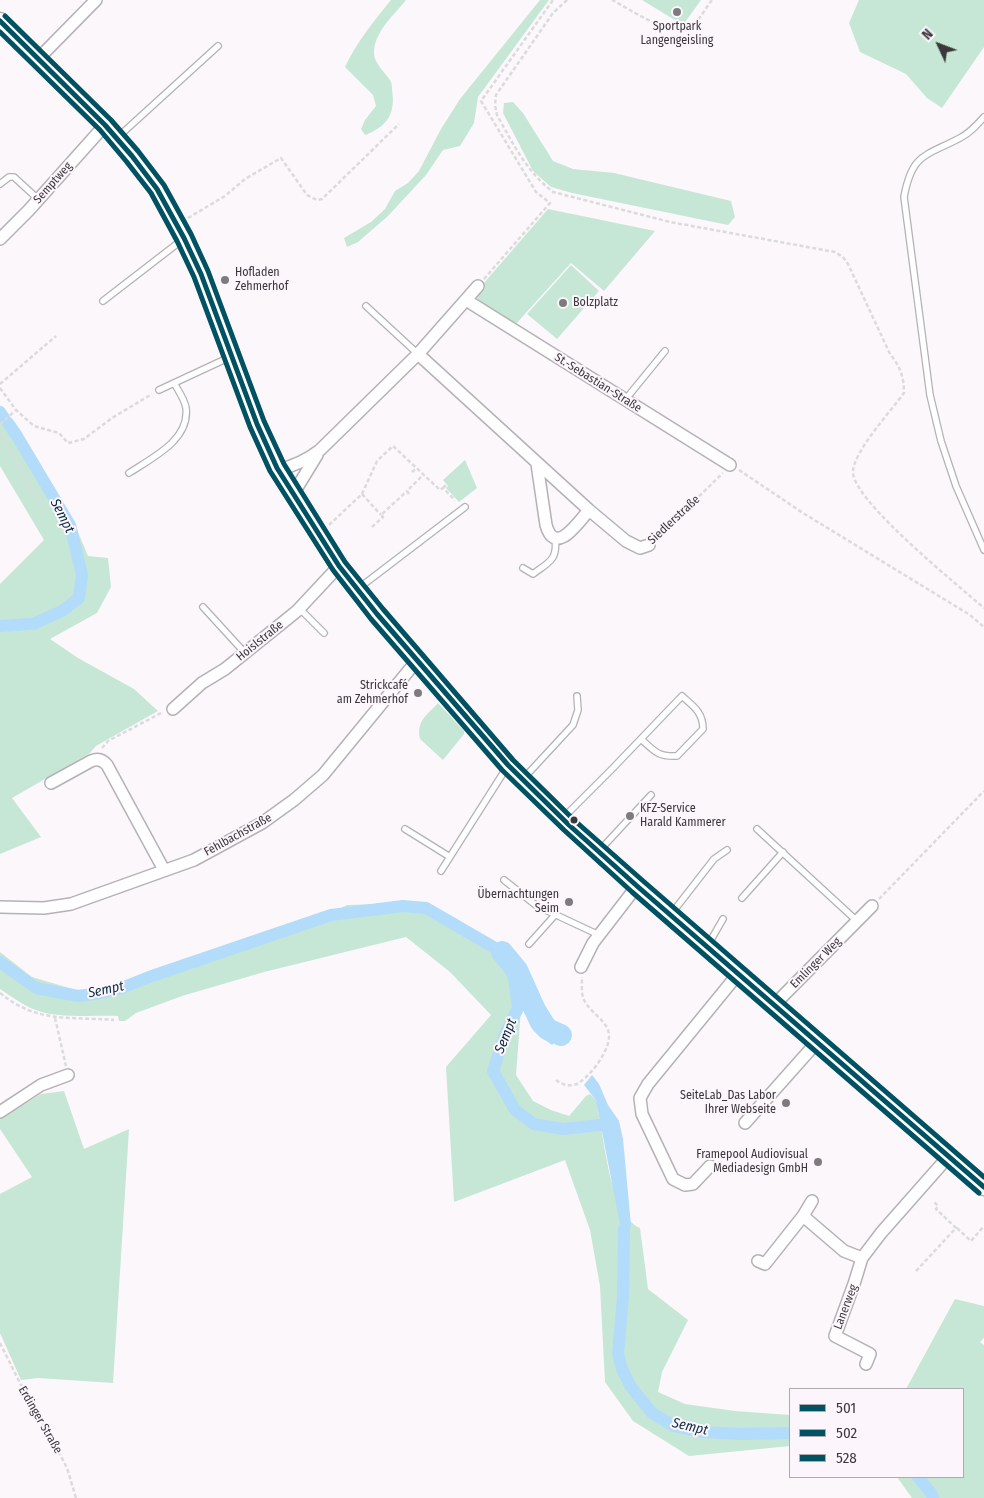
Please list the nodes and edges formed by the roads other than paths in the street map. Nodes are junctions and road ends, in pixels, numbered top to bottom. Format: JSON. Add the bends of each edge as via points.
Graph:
{"nodes":[{"id":1,"x":96,"y":0,"type":"edge"},
{"id":2,"x":0,"y":21,"type":"edge"},
{"id":3,"x":218,"y":46,"type":"dead end"},
{"id":4,"x":39,"y":58,"type":"junction"},
{"id":5,"x":984,"y":117,"type":"edge"},
{"id":6,"x":105,"y":125,"type":"junction"},
{"id":7,"x":116,"y":138,"type":"junction"},
{"id":8,"x":0,"y":184,"type":"edge"},
{"id":9,"x":38,"y":199,"type":"junction"},
{"id":10,"x":180,"y":231,"type":"junction"},
{"id":11,"x":0,"y":239,"type":"edge"},
{"id":12,"x":478,"y":286,"type":"road end"},
{"id":13,"x":466,"y":300,"type":"junction"},
{"id":14,"x":103,"y":301,"type":"dead end"},
{"id":15,"x":366,"y":306,"type":"dead end"},
{"id":16,"x":665,"y":351,"type":"dead end"},
{"id":17,"x":418,"y":354,"type":"junction"},
{"id":18,"x":232,"y":357,"type":"junction"},
{"id":19,"x":174,"y":383,"type":"junction"},
{"id":20,"x":159,"y":390,"type":"road end"},
{"id":21,"x":626,"y":400,"type":"junction"},
{"id":22,"x":320,"y":450,"type":"junction"},
{"id":23,"x":537,"y":464,"type":"junction"},
{"id":24,"x":730,"y":465,"type":"road end"},
{"id":25,"x":278,"y":470,"type":"junction"},
{"id":26,"x":130,"y":473,"type":"dead end"},
{"id":27,"x":292,"y":493,"type":"junction"},
{"id":28,"x":464,"y":507,"type":"dead end"},
{"id":29,"x":589,"y":510,"type":"junction"},
{"id":30,"x":555,"y":538,"type":"junction"},
{"id":31,"x":648,"y":545,"type":"road end"},
{"id":32,"x":984,"y":550,"type":"edge"},
{"id":33,"x":339,"y":566,"type":"junction"},
{"id":34,"x":523,"y":568,"type":"dead end"},
{"id":35,"x":358,"y":590,"type":"junction"},
{"id":36,"x":203,"y":607,"type":"dead end"},
{"id":37,"x":299,"y":608,"type":"junction"},
{"id":38,"x":324,"y":633,"type":"dead end"},
{"id":39,"x":245,"y":653,"type":"junction"},
{"id":40,"x":418,"y":662,"type":"junction"},
{"id":41,"x":577,"y":696,"type":"dead end"},
{"id":42,"x":173,"y":709,"type":"road end"},
{"id":43,"x":641,"y":739,"type":"junction"},
{"id":44,"x":508,"y":764,"type":"junction"},
{"id":45,"x":522,"y":779,"type":"junction"},
{"id":46,"x":51,"y":783,"type":"dead end"},
{"id":47,"x":651,"y":795,"type":"dead end"},
{"id":48,"x":562,"y":818,"type":"junction"},
{"id":49,"x":405,"y":829,"type":"dead end"},
{"id":50,"x":757,"y":829,"type":"dead end"},
{"id":51,"x":727,"y":850,"type":"dead end"},
{"id":52,"x":598,"y":852,"type":"junction"},
{"id":53,"x":782,"y":852,"type":"junction"},
{"id":54,"x":450,"y":857,"type":"junction"},
{"id":55,"x":164,"y":870,"type":"junction"},
{"id":56,"x":441,"y":871,"type":"dead end"},
{"id":57,"x":504,"y":880,"type":"dead end"},
{"id":58,"x":637,"y":886,"type":"junction"},
{"id":59,"x":742,"y":898,"type":"dead end"},
{"id":60,"x":872,"y":906,"type":"road end"},
{"id":61,"x":0,"y":907,"type":"edge"},
{"id":62,"x":555,"y":915,"type":"junction"},
{"id":63,"x":670,"y":915,"type":"junction"},
{"id":64,"x":723,"y":919,"type":"dead end"},
{"id":65,"x":857,"y":921,"type":"junction"},
{"id":66,"x":599,"y":935,"type":"junction"},
{"id":67,"x":529,"y":944,"type":"dead end"},
{"id":68,"x":707,"y":947,"type":"junction"},
{"id":69,"x":581,"y":967,"type":"road end"},
{"id":70,"x":738,"y":974,"type":"junction"},
{"id":71,"x":774,"y":1005,"type":"junction"},
{"id":72,"x":817,"y":1042,"type":"junction"},
{"id":73,"x":68,"y":1075,"type":"road end"},
{"id":74,"x":0,"y":1112,"type":"edge"},
{"id":75,"x":745,"y":1122,"type":"dead end"},
{"id":76,"x":948,"y":1157,"type":"junction"},
{"id":77,"x":710,"y":1166,"type":"dead end"},
{"id":78,"x":984,"y":1187,"type":"edge"},
{"id":79,"x":812,"y":1201,"type":"dead end"},
{"id":80,"x":803,"y":1216,"type":"junction"},
{"id":81,"x":862,"y":1258,"type":"junction"},
{"id":82,"x":758,"y":1262,"type":"dead end"},
{"id":83,"x":866,"y":1364,"type":"dead end"}],
"edges":[{"from":1,"to":4,"type":"street"},
{"from":2,"to":4,"type":"main road"},
{"from":3,"to":7,"type":"lane"},
{"from":4,"to":6,"type":"main road"},
{"from":5,"to":32,"type":"lane","via":[[962,137],[923,155],[914,165],[904,196],[930,395],[956,486]]},
{"from":6,"to":7,"type":"main road"},
{"from":6,"to":9,"type":"street","name":"Semptweg"},
{"from":7,"to":10,"type":"main road","via":[[157,189]]},
{"from":8,"to":9,"type":"lane","via":[[14,177]]},
{"from":9,"to":11,"type":"street","name":"Semptweg"},
{"from":10,"to":14,"type":"lane"},
{"from":10,"to":18,"type":"main road","via":[[201,274]]},
{"from":12,"to":13,"type":"street"},
{"from":13,"to":17,"type":"street"},
{"from":13,"to":21,"type":"street","name":"St.-Sebastian-Straße"},
{"from":15,"to":17,"type":"lane"},
{"from":16,"to":21,"type":"lane"},
{"from":17,"to":22,"type":"street"},
{"from":17,"to":23,"type":"street","name":"Siedlerstraße"},
{"from":18,"to":19,"type":"lane"},
{"from":18,"to":25,"type":"main road"},
{"from":19,"to":20,"type":"lane"},
{"from":19,"to":26,"type":"lane","via":[[186,407],[180,433],[173,443]]},
{"from":21,"to":24,"type":"street","name":"St.-Sebastian-Straße"},
{"from":22,"to":25,"type":"street","via":[[292,467]]},
{"from":22,"to":27,"type":"street"},
{"from":23,"to":29,"type":"street","name":"Siedlerstraße"},
{"from":23,"to":30,"type":"street","via":[[548,533]]},
{"from":25,"to":27,"type":"main road"},
{"from":27,"to":33,"type":"main road"},
{"from":28,"to":35,"type":"lane"},
{"from":29,"to":30,"type":"street","via":[[564,536]]},
{"from":29,"to":31,"type":"street","name":"Siedlerstraße","via":[[634,546]]},
{"from":30,"to":34,"type":"lane","via":[[557,550],[553,560],[533,574]]},
{"from":33,"to":35,"type":"main road"},
{"from":33,"to":37,"type":"street","name":"Hoislstraße"},
{"from":35,"to":40,"type":"main road"},
{"from":36,"to":39,"type":"lane"},
{"from":37,"to":38,"type":"lane"},
{"from":37,"to":39,"type":"street","name":"Hoislstraße"},
{"from":39,"to":42,"type":"street","name":"Hoislstraße"},
{"from":40,"to":44,"type":"main road"},
{"from":40,"to":55,"type":"street","name":"Fehlbachstraße","via":[[323,775],[294,800],[254,828],[194,860]]},
{"from":41,"to":45,"type":"lane","via":[[578,710],[572,724]]},
{"from":43,"to":43,"type":"lane","via":[[682,696],[703,720],[702,729],[676,756],[657,754]]},
{"from":43,"to":48,"type":"lane"},
{"from":44,"to":45,"type":"main road"},
{"from":44,"to":54,"type":"lane"},
{"from":45,"to":48,"type":"main road"},
{"from":46,"to":55,"type":"street","via":[[92,760],[100,760],[107,765]]},
{"from":47,"to":52,"type":"lane"},
{"from":48,"to":52,"type":"main road"},
{"from":49,"to":54,"type":"lane"},
{"from":50,"to":53,"type":"lane"},
{"from":51,"to":63,"type":"lane","via":[[714,859]]},
{"from":52,"to":58,"type":"main road"},
{"from":53,"to":59,"type":"lane"},
{"from":53,"to":65,"type":"lane"},
{"from":54,"to":56,"type":"lane"},
{"from":55,"to":61,"type":"street","name":"Fehlbachstraße","via":[[71,904],[44,908]]},
{"from":57,"to":62,"type":"lane","via":[[537,906]]},
{"from":58,"to":63,"type":"main road"},
{"from":58,"to":66,"type":"street"},
{"from":60,"to":65,"type":"street","name":"Emlinger Weg"},
{"from":62,"to":66,"type":"lane"},
{"from":62,"to":67,"type":"lane"},
{"from":63,"to":68,"type":"main road"},
{"from":64,"to":68,"type":"lane"},
{"from":65,"to":71,"type":"street","name":"Emlinger Weg"},
{"from":66,"to":69,"type":"street"},
{"from":68,"to":70,"type":"main road"},
{"from":70,"to":71,"type":"main road"},
{"from":70,"to":77,"type":"street","via":[[640,1098],[642,1114],[673,1179],[685,1185],[692,1184]]},
{"from":71,"to":72,"type":"main road"},
{"from":72,"to":75,"type":"street"},
{"from":72,"to":76,"type":"main road"},
{"from":73,"to":74,"type":"street","via":[[41,1086]]},
{"from":76,"to":78,"type":"main road"},
{"from":76,"to":81,"type":"street","name":"Lanerweg"},
{"from":79,"to":80,"type":"street"},
{"from":80,"to":81,"type":"street","via":[[844,1251]]},
{"from":80,"to":82,"type":"street","via":[[765,1264]]},
{"from":81,"to":83,"type":"street","name":"Lanerweg","via":[[835,1336],[870,1354]]}]}
